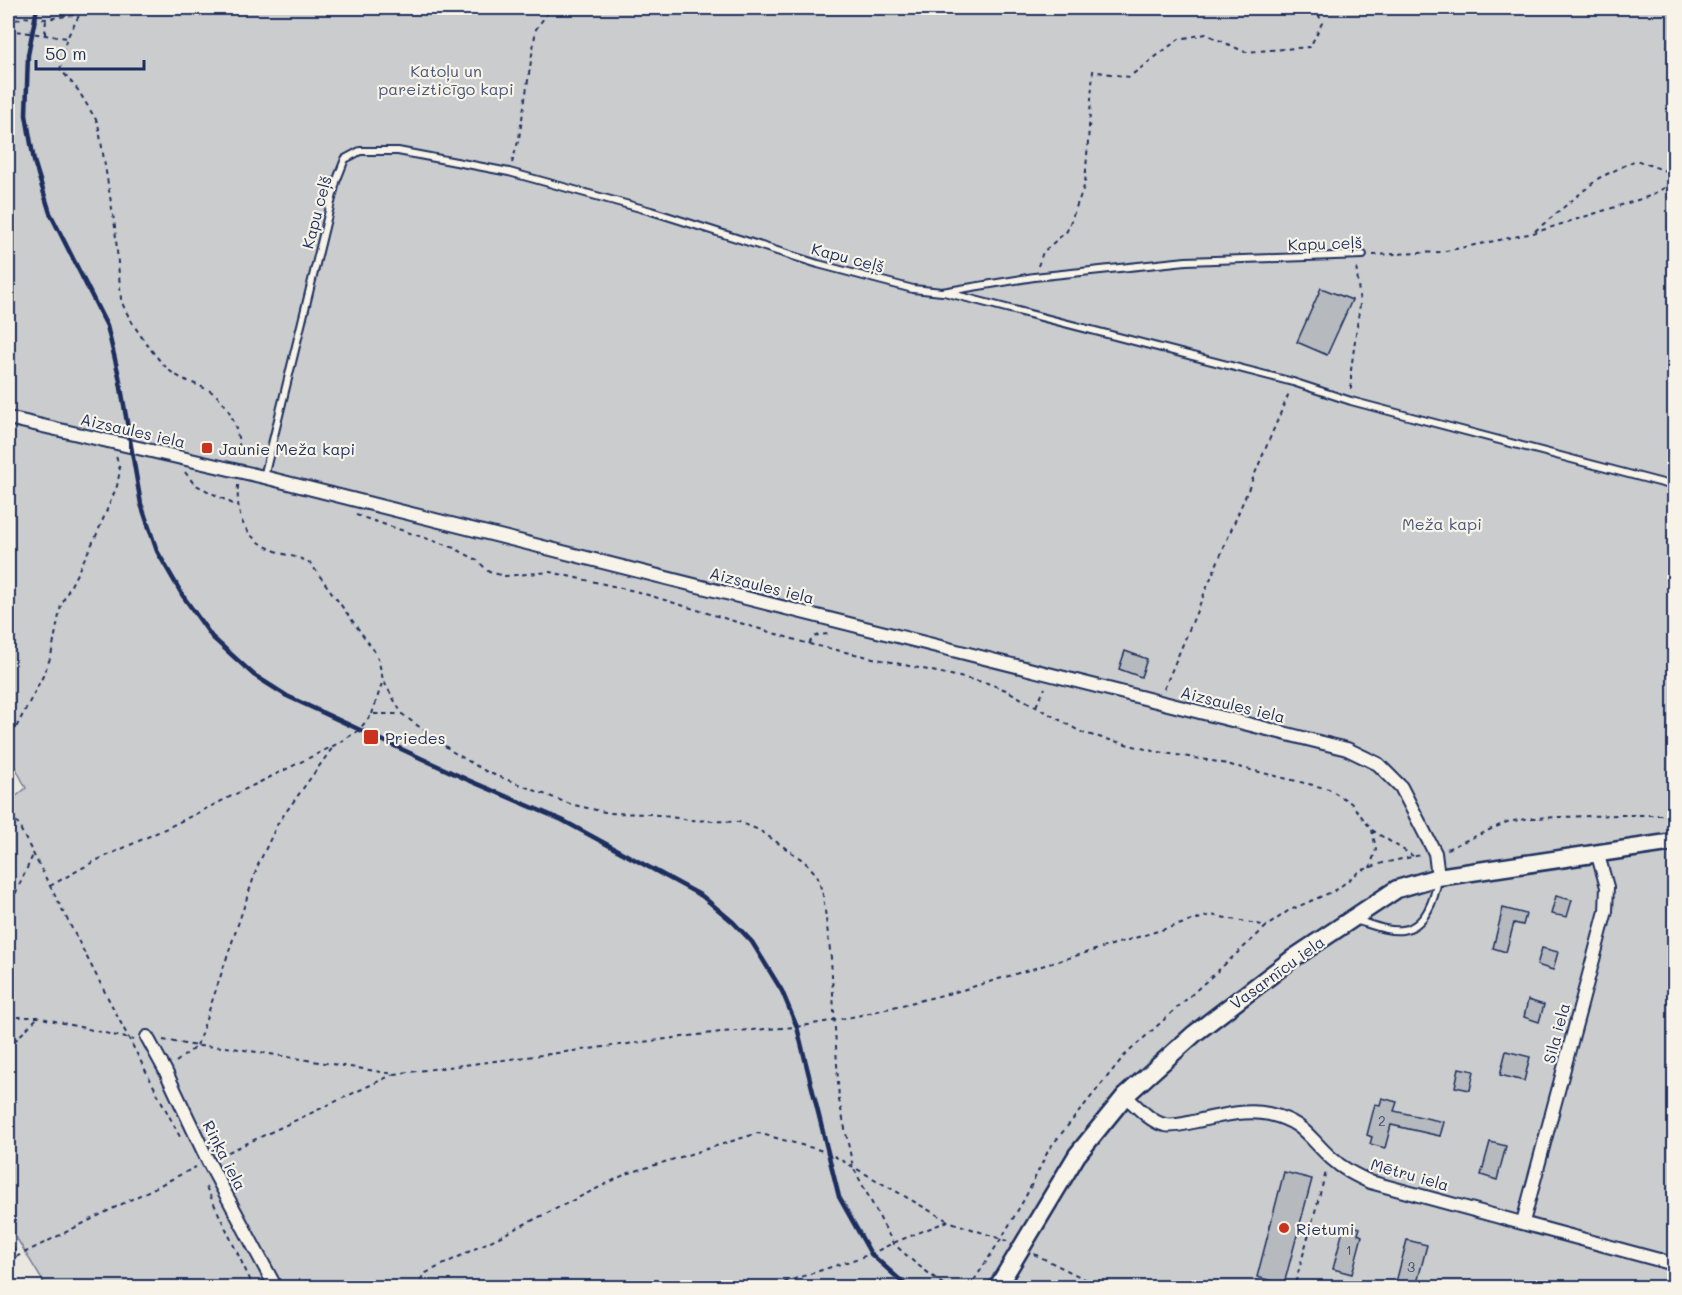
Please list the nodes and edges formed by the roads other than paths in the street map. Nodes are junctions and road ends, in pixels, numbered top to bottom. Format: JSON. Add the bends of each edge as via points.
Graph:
{"nodes":[{"id":1,"x":1363,"y":255,"type":"road end"},
{"id":2,"x":942,"y":292,"type":"junction"},
{"id":3,"x":8,"y":418,"type":"edge"},
{"id":4,"x":264,"y":477,"type":"junction"},
{"id":5,"x":1674,"y":486,"type":"edge"},
{"id":6,"x":1674,"y":842,"type":"edge"},
{"id":7,"x":1597,"y":852,"type":"junction"},
{"id":8,"x":1438,"y":877,"type":"junction"},
{"id":9,"x":1352,"y":919,"type":"junction"},
{"id":10,"x":147,"y":1037,"type":"road end"},
{"id":11,"x":1125,"y":1096,"type":"junction"},
{"id":12,"x":1523,"y":1222,"type":"junction"},
{"id":13,"x":1674,"y":1264,"type":"edge"},
{"id":14,"x":276,"y":1287,"type":"edge"},
{"id":15,"x":997,"y":1287,"type":"edge"}],
"edges":[{"from":1,"to":2,"type":"lane","name":"Kapu ceļš","via":[[1186,261],[1034,277]]},
{"from":2,"to":4,"type":"lane","name":"Kapu ceļš","via":[[914,289],[818,264],[651,211],[509,172],[398,151],[360,152],[345,159],[336,182]]},
{"from":2,"to":5,"type":"lane"},
{"from":3,"to":4,"type":"street","name":"Aizsaules iela"},
{"from":4,"to":8,"type":"street","name":"Aizsaules iela","via":[[1347,750],[1378,764],[1401,787],[1435,853]]},
{"from":6,"to":7,"type":"street","name":"Vasarnīcu iela"},
{"from":7,"to":8,"type":"street","name":"Vasarnīcu iela"},
{"from":7,"to":12,"type":"street","name":"Sila iela","via":[[1607,887],[1606,911]]},
{"from":8,"to":9,"type":"street","name":"Vasarnīcu iela","via":[[1398,889]]},
{"from":8,"to":9,"type":"lane","via":[[1429,908],[1415,925],[1403,930],[1389,929]]},
{"from":9,"to":11,"type":"street","name":"Vasarnīcu iela","via":[[1194,1034]]},
{"from":10,"to":14,"type":"street","name":"Riņķa iela"},
{"from":11,"to":12,"type":"street","name":"Mētru iela","via":[[1164,1125],[1228,1114],[1267,1113],[1291,1121],[1311,1135],[1346,1171],[1370,1182]]},
{"from":11,"to":15,"type":"street","name":"Vasarnīcu iela","via":[[1077,1155]]},
{"from":12,"to":13,"type":"street","name":"Mētru iela"}]}
